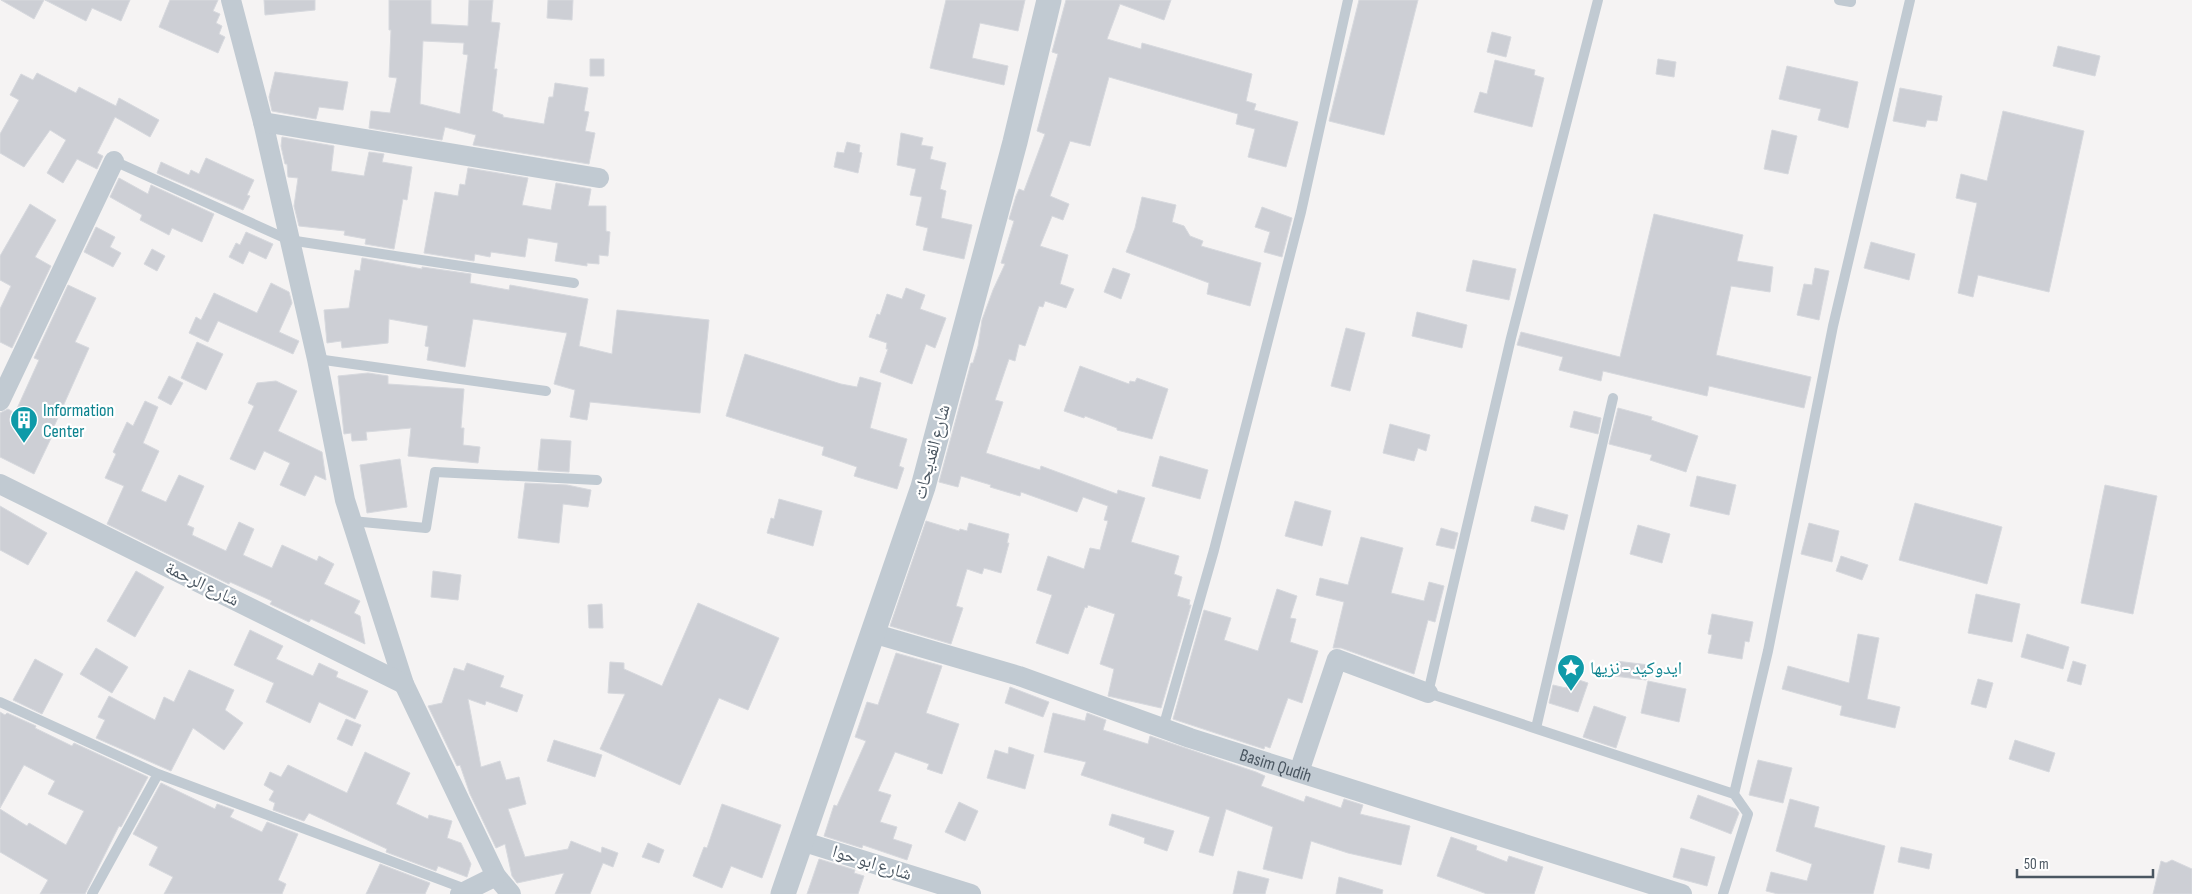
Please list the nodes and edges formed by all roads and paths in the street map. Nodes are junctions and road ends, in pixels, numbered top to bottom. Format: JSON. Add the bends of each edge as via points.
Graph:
{"nodes":[{"id":1,"x":231,"y":0,"type":"edge"},
{"id":2,"x":1049,"y":0,"type":"edge"},
{"id":3,"x":1348,"y":0,"type":"edge"},
{"id":4,"x":1598,"y":0,"type":"edge"},
{"id":5,"x":1839,"y":0,"type":"edge"},
{"id":6,"x":1851,"y":0,"type":"edge"},
{"id":7,"x":1910,"y":0,"type":"edge"},
{"id":8,"x":262,"y":122,"type":"junction"},
{"id":9,"x":114,"y":161,"type":"joint"},
{"id":10,"x":599,"y":178,"type":"dead end"},
{"id":11,"x":289,"y":240,"type":"junction"},
{"id":12,"x":574,"y":283,"type":"dead end"},
{"id":13,"x":317,"y":360,"type":"junction"},
{"id":14,"x":546,"y":391,"type":"dead end"},
{"id":15,"x":1613,"y":398,"type":"dead end"},
{"id":16,"x":0,"y":401,"type":"edge"},
{"id":17,"x":597,"y":480,"type":"dead end"},
{"id":18,"x":0,"y":484,"type":"edge"},
{"id":19,"x":352,"y":521,"type":"junction"},
{"id":20,"x":872,"y":633,"type":"junction"},
{"id":21,"x":404,"y":684,"type":"junction"},
{"id":22,"x":1428,"y":693,"type":"junction"},
{"id":23,"x":0,"y":702,"type":"edge"},
{"id":24,"x":1162,"y":728,"type":"junction"},
{"id":25,"x":1536,"y":728,"type":"junction"},
{"id":26,"x":1299,"y":772,"type":"junction"},
{"id":27,"x":158,"y":774,"type":"junction"},
{"id":28,"x":1734,"y":794,"type":"junction"},
{"id":29,"x":801,"y":841,"type":"junction"},
{"id":30,"x":496,"y":876,"type":"junction"},
{"id":31,"x":469,"y":893,"type":"edge"},
{"id":32,"x":92,"y":894,"type":"edge"},
{"id":33,"x":511,"y":894,"type":"edge"},
{"id":34,"x":783,"y":894,"type":"edge"},
{"id":35,"x":971,"y":894,"type":"edge"},
{"id":36,"x":1682,"y":894,"type":"edge"},
{"id":37,"x":1722,"y":894,"type":"edge"}],
"edges":[{"from":1,"to":8,"type":"street"},
{"from":2,"to":20,"type":"street","name":"شارع القديحات","via":[[1015,142],[923,487]]},
{"from":3,"to":24,"type":"lane","via":[[1294,240],[1214,550]]},
{"from":4,"to":22,"type":"lane","via":[[1511,338]]},
{"from":5,"to":6,"type":"lane"},
{"from":7,"to":28,"type":"lane","via":[[1833,326],[1768,651]]},
{"from":8,"to":10,"type":"street"},
{"from":8,"to":11,"type":"street"},
{"from":9,"to":11,"type":"lane"},
{"from":9,"to":16,"type":"street"},
{"from":11,"to":12,"type":"lane"},
{"from":11,"to":13,"type":"street"},
{"from":13,"to":14,"type":"lane"},
{"from":13,"to":19,"type":"street"},
{"from":15,"to":25,"type":"lane"},
{"from":17,"to":19,"type":"lane","via":[[435,472],[426,528]]},
{"from":18,"to":21,"type":"street","name":"شارع الرحمة"},
{"from":19,"to":21,"type":"street"},
{"from":20,"to":24,"type":"street","name":"Basim Qudih","via":[[1019,676]]},
{"from":20,"to":29,"type":"street","name":"شارع القديحات"},
{"from":21,"to":30,"type":"street"},
{"from":22,"to":25,"type":"lane"},
{"from":22,"to":26,"type":"street","via":[[1338,659]]},
{"from":23,"to":27,"type":"lane"},
{"from":24,"to":26,"type":"street","name":"Basim Qudih"},
{"from":25,"to":28,"type":"lane"},
{"from":26,"to":36,"type":"street","name":"Basim Qudih"},
{"from":27,"to":31,"type":"lane"},
{"from":27,"to":32,"type":"lane"},
{"from":28,"to":37,"type":"lane","via":[[1748,814]]},
{"from":29,"to":34,"type":"street","name":"شارع القديحات"},
{"from":29,"to":35,"type":"street","name":"شارع ابو حوا"},
{"from":30,"to":31,"type":"street"},
{"from":30,"to":33,"type":"street"}]}
